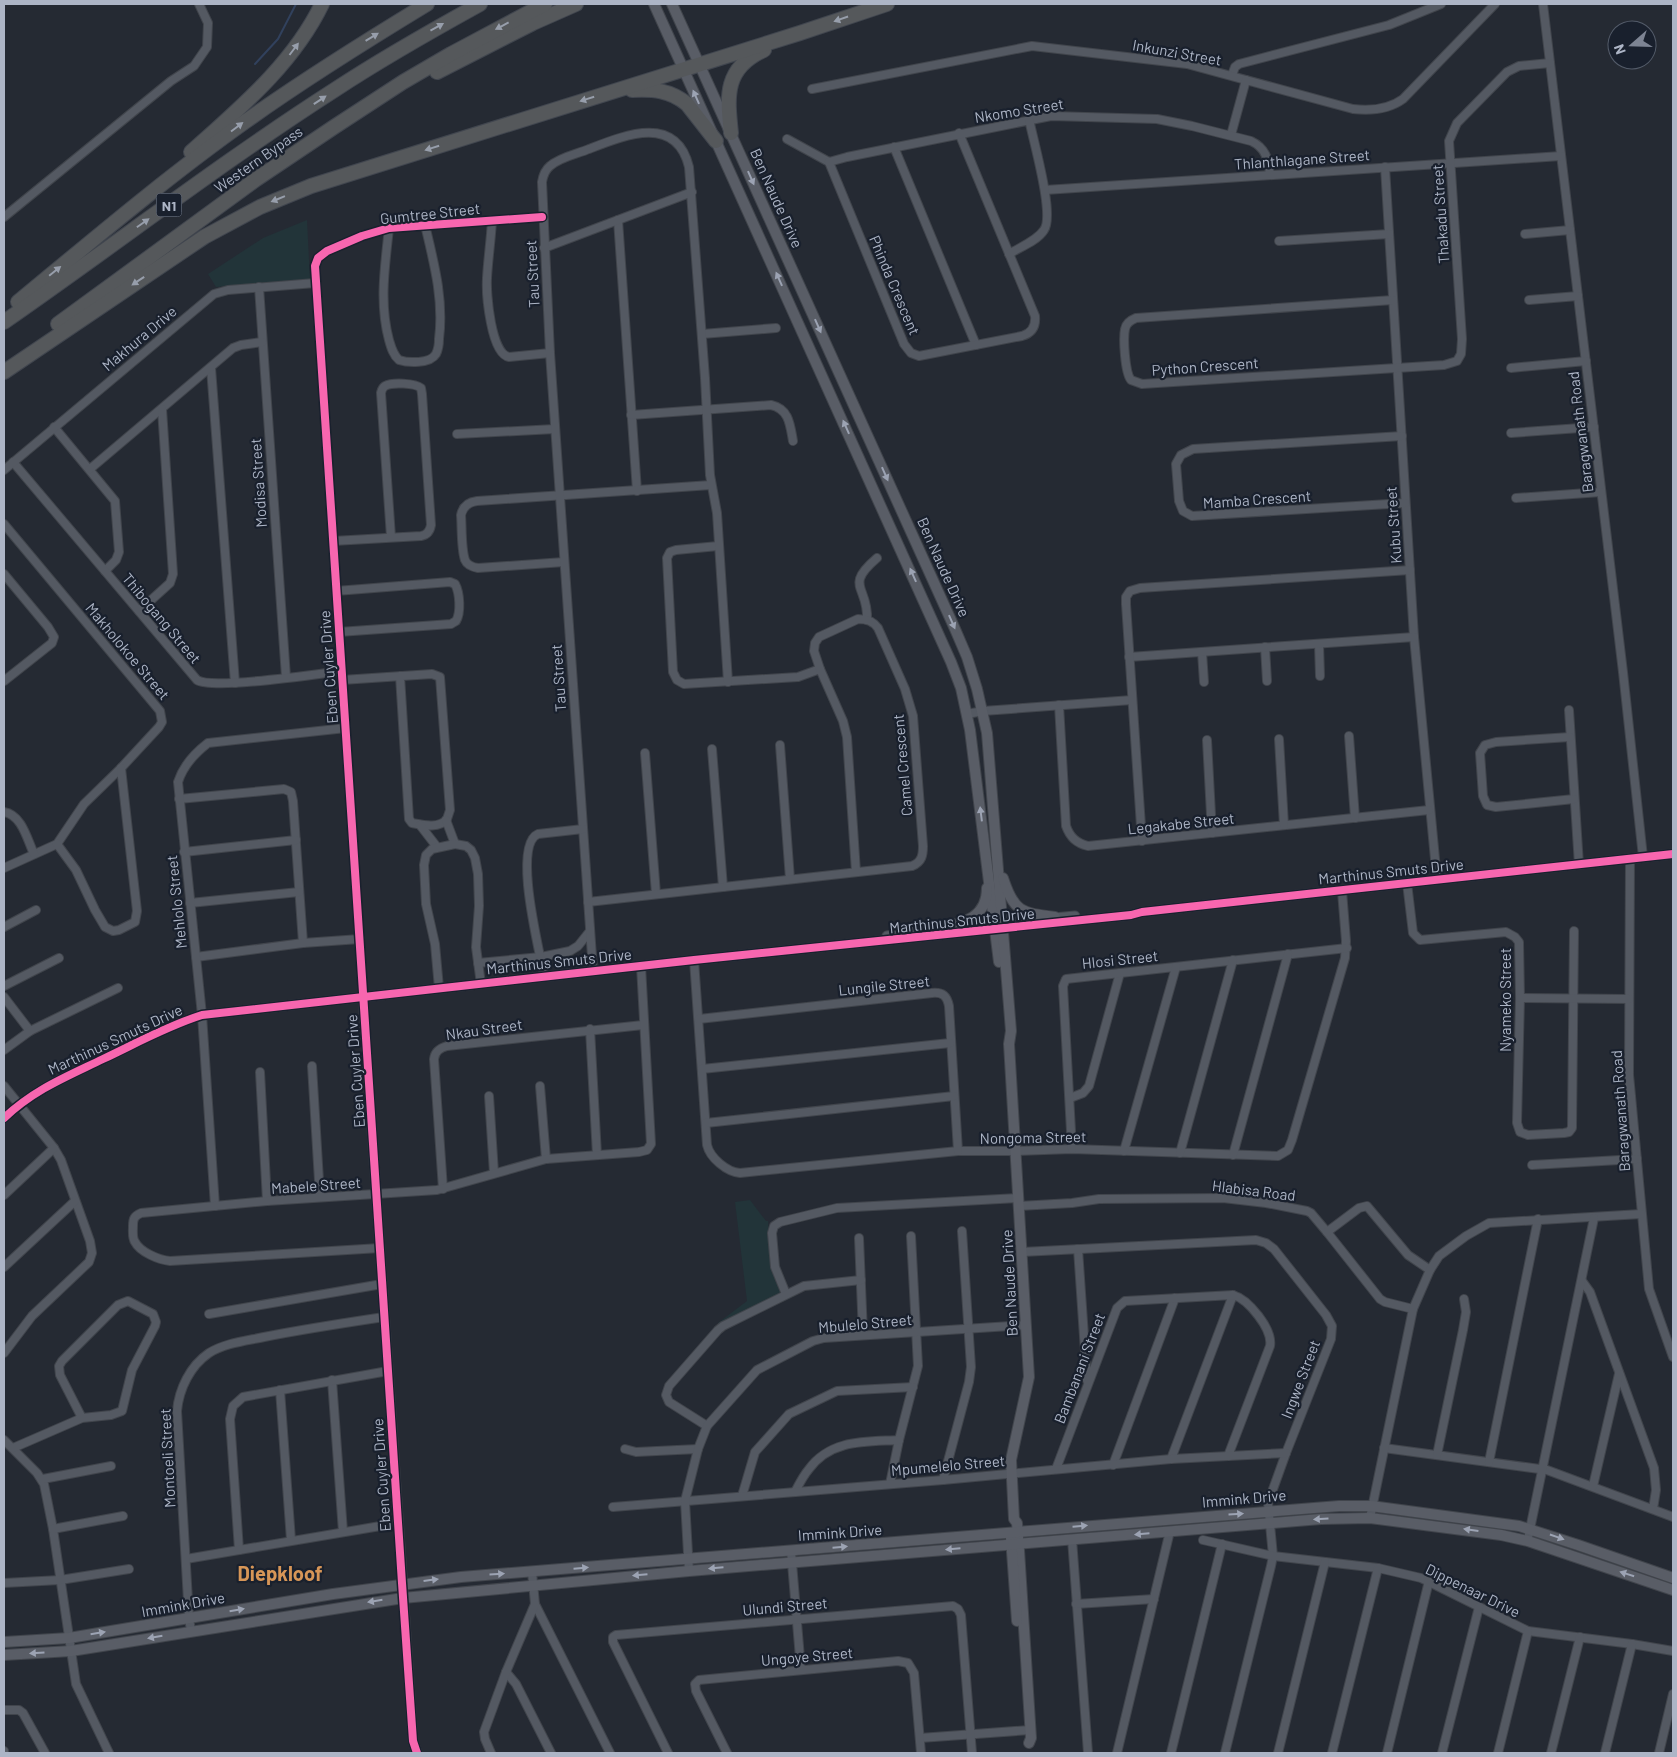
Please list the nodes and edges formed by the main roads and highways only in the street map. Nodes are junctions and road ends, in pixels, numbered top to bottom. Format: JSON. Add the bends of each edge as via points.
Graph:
{"nodes":[{"id":1,"x":322,"y":4,"type":"edge"},
{"id":2,"x":427,"y":4,"type":"edge"},
{"id":3,"x":480,"y":4,"type":"edge"},
{"id":4,"x":545,"y":4,"type":"edge"},
{"id":5,"x":576,"y":4,"type":"edge"},
{"id":6,"x":672,"y":4,"type":"edge"},
{"id":7,"x":887,"y":4,"type":"edge"},
{"id":8,"x":655,"y":5,"type":"edge"},
{"id":9,"x":800,"y":33,"type":"junction"},
{"id":10,"x":699,"y":64,"type":"junction"},
{"id":11,"x":684,"y":69,"type":"junction"},
{"id":12,"x":403,"y":82,"type":"junction"},
{"id":13,"x":609,"y":92,"type":"junction"},
{"id":14,"x":731,"y":133,"type":"junction"},
{"id":15,"x":716,"y":142,"type":"junction"},
{"id":16,"x":162,"y":184,"type":"junction"},
{"id":17,"x":4,"y":313,"type":"edge"},
{"id":18,"x":4,"y":322,"type":"edge"},
{"id":19,"x":4,"y":363,"type":"edge"},
{"id":20,"x":4,"y":372,"type":"edge"},
{"id":21,"x":992,"y":861,"type":"junction"},
{"id":22,"x":1055,"y":917,"type":"road end"},
{"id":23,"x":938,"y":929,"type":"road end"},
{"id":24,"x":1014,"y":1538,"type":"junction"},
{"id":25,"x":1673,"y":1578,"type":"edge"},
{"id":26,"x":1673,"y":1590,"type":"edge"},
{"id":27,"x":4,"y":1642,"type":"edge"},
{"id":28,"x":4,"y":1655,"type":"edge"},
{"id":29,"x":1030,"y":1748,"type":"edge"}],
"edges":[{"from":16,"to":1,"type":"highway","one_way":true,"via":[[178,164],[274,74],[302,38]]},
{"from":16,"to":2,"type":"highway","one_way":true,"via":[[306,78]]},
{"from":18,"to":3,"type":"highway","name":"Western Bypass","number":"N1","one_way":true,"via":[[336,89]]},
{"from":4,"to":12,"type":"highway","name":"Western Bypass","number":"N1","one_way":true},
{"from":5,"to":12,"type":"highway","via":[[426,78]]},
{"from":6,"to":10,"type":"main road","name":"Ben Naude Drive"},
{"from":7,"to":9,"type":"highway","one_way":true},
{"from":8,"to":11,"type":"main road","name":"Ben Naude Drive"},
{"from":9,"to":10,"type":"highway"},
{"from":9,"to":14,"type":"highway","via":[[751,57],[737,70],[728,95]]},
{"from":10,"to":11,"type":"highway"},
{"from":10,"to":14,"type":"main road","name":"Ben Naude Drive"},
{"from":11,"to":13,"type":"highway"},
{"from":15,"to":11,"type":"main road","name":"Ben Naude Drive","one_way":true},
{"from":12,"to":19,"type":"highway","name":"Western Bypass","number":"N1","via":[[255,180]]},
{"from":13,"to":15,"type":"highway","via":[[655,89],[673,94],[686,104]]},
{"from":13,"to":20,"type":"highway","one_way":true,"via":[[311,186],[260,207],[204,236]]},
{"from":14,"to":21,"type":"main road","name":"Ben Naude Drive","one_way":true,"via":[[967,657],[983,711],[992,783]]},
{"from":21,"to":15,"type":"main road","name":"Ben Naude Drive","one_way":true,"via":[[961,688]]},
{"from":17,"to":16,"type":"highway","one_way":true},
{"from":21,"to":22,"type":"main road","via":[[1015,905],[1028,914]]},
{"from":21,"to":23,"type":"main road","via":[[986,900],[978,914],[959,924]]},
{"from":21,"to":24,"type":"main road","name":"Ben Naude Drive","via":[[1009,1044],[1028,1386],[1013,1447],[1014,1519],[1010,1524]]},
{"from":24,"to":25,"type":"main road","name":"Immink Drive","one_way":true,"via":[[1268,1512],[1371,1506],[1530,1529]]},
{"from":26,"to":24,"type":"main road","name":"Immink Drive","one_way":true,"via":[[1528,1541],[1370,1518],[1072,1539]]},
{"from":27,"to":24,"type":"main road","name":"Immink Drive","one_way":true,"via":[[69,1638],[461,1576]]},
{"from":24,"to":28,"type":"main road","name":"Immink Drive","one_way":true,"via":[[792,1563],[403,1598],[71,1651]]},
{"from":24,"to":29,"type":"main road","name":"Ben Naude Drive"}]}
